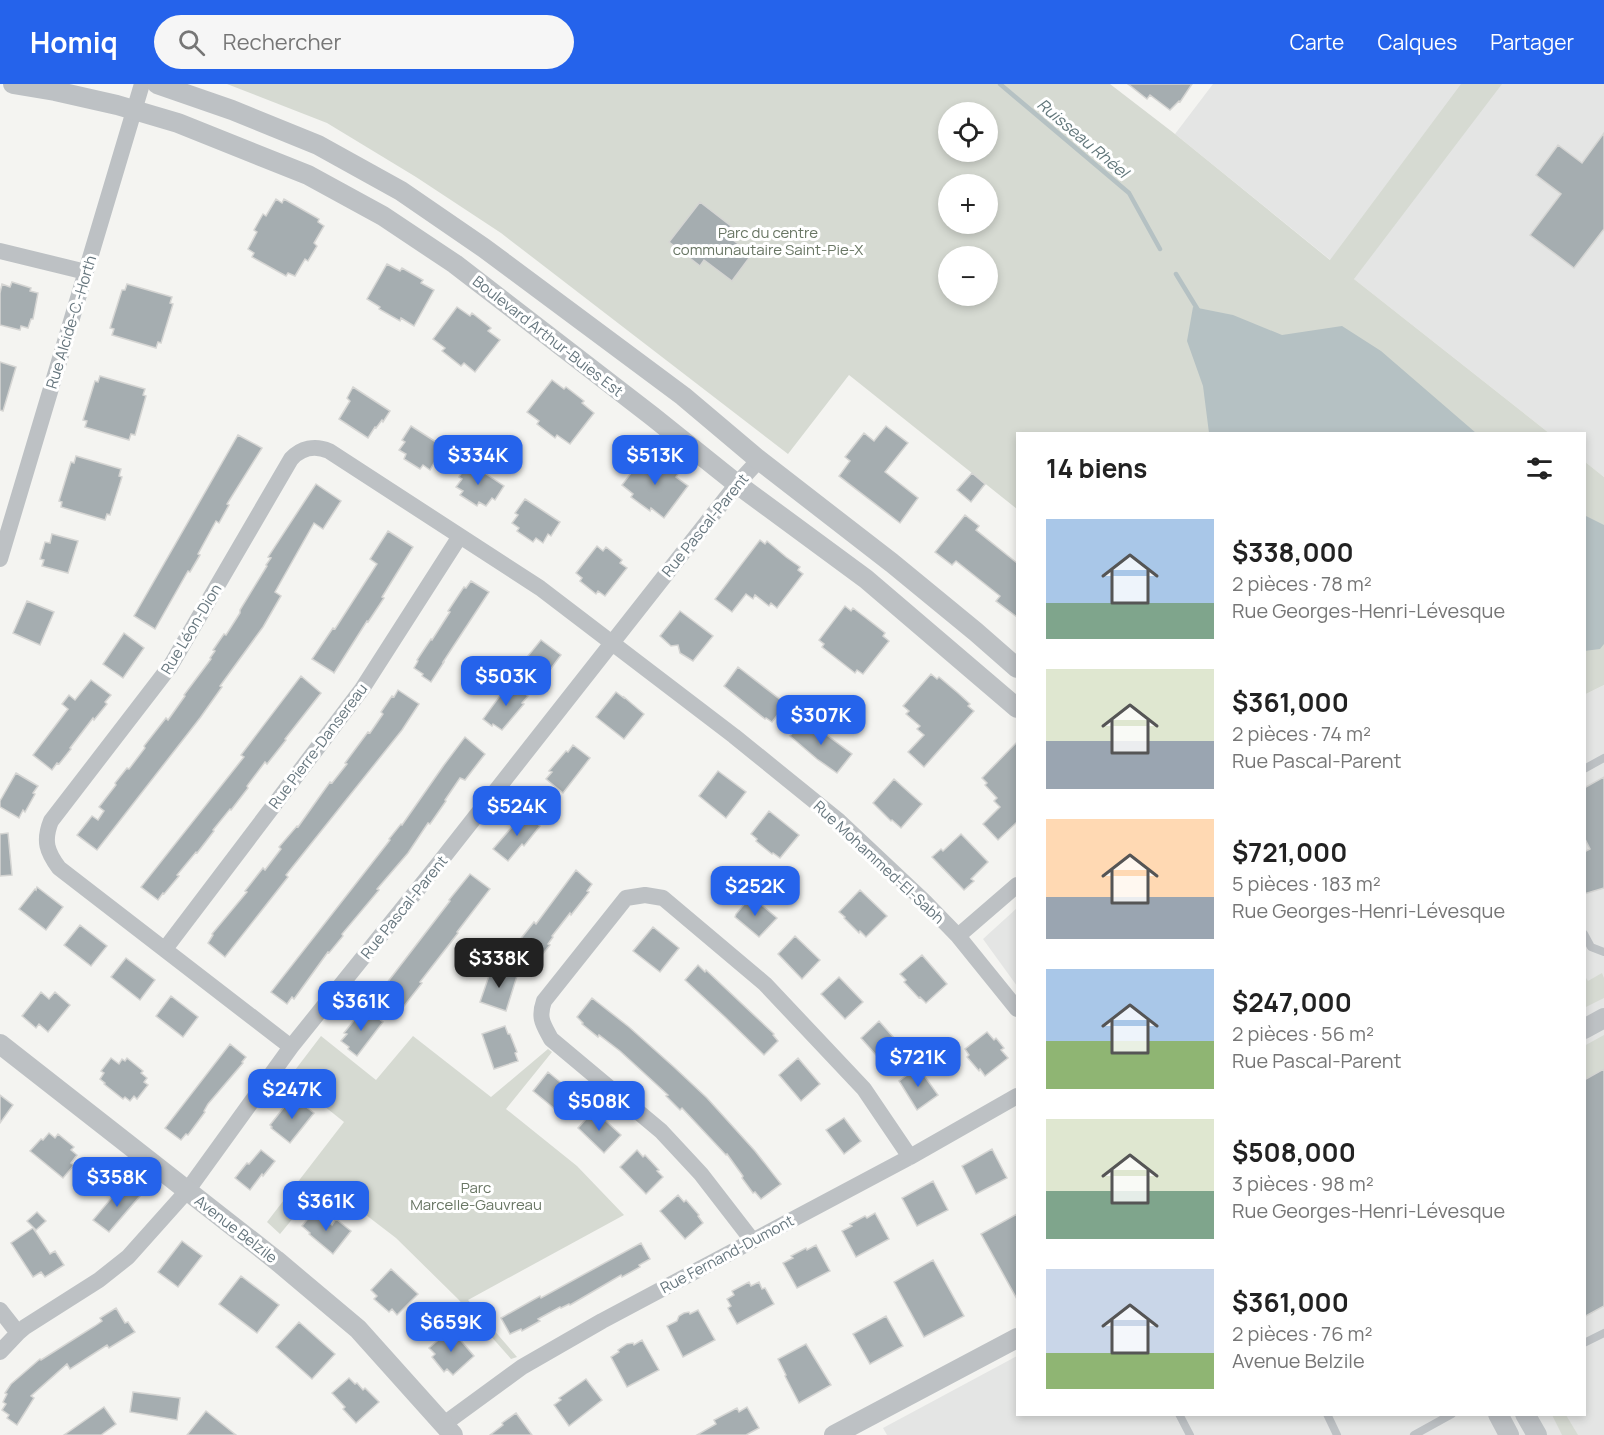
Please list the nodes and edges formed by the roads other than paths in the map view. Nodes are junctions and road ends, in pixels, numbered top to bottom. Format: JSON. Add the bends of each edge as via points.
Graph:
{"nodes":[{"id":1,"x":13,"y":84,"type":"edge"},
{"id":2,"x":142,"y":84,"type":"edge"},
{"id":3,"x":157,"y":84,"type":"edge"},
{"id":4,"x":135,"y":110,"type":"junction"},
{"id":5,"x":0,"y":251,"type":"edge"},
{"id":6,"x":86,"y":272,"type":"junction"},
{"id":7,"x":759,"y":460,"type":"junction"},
{"id":8,"x":737,"y":484,"type":"junction"},
{"id":9,"x":460,"y":536,"type":"junction"},
{"id":10,"x":0,"y":559,"type":"edge"},
{"id":11,"x":612,"y":642,"type":"junction"},
{"id":12,"x":1016,"y":667,"type":"edge"},
{"id":13,"x":1016,"y":707,"type":"edge"},
{"id":14,"x":1604,"y":758,"type":"edge"},
{"id":15,"x":1586,"y":768,"type":"edge"},
{"id":16,"x":1016,"y":886,"type":"edge"},
{"id":17,"x":958,"y":936,"type":"junction"},
{"id":18,"x":1586,"y":938,"type":"edge"},
{"id":19,"x":165,"y":949,"type":"junction"},
{"id":20,"x":1604,"y":952,"type":"edge"},
{"id":21,"x":1016,"y":1008,"type":"edge"},
{"id":22,"x":1604,"y":1018,"type":"edge"},
{"id":23,"x":1586,"y":1028,"type":"edge"},
{"id":24,"x":0,"y":1044,"type":"edge"},
{"id":25,"x":291,"y":1047,"type":"junction"},
{"id":26,"x":1016,"y":1097,"type":"edge"},
{"id":27,"x":910,"y":1158,"type":"junction"},
{"id":28,"x":187,"y":1191,"type":"junction"},
{"id":29,"x":752,"y":1240,"type":"junction"},
{"id":30,"x":0,"y":1310,"type":"edge"},
{"id":31,"x":18,"y":1333,"type":"junction"},
{"id":32,"x":1604,"y":1333,"type":"edge"},
{"id":33,"x":1016,"y":1339,"type":"edge"},
{"id":34,"x":1586,"y":1342,"type":"edge"},
{"id":35,"x":0,"y":1352,"type":"edge"},
{"id":36,"x":1180,"y":1416,"type":"edge"},
{"id":37,"x":1327,"y":1416,"type":"edge"},
{"id":38,"x":1448,"y":1416,"type":"edge"},
{"id":39,"x":1499,"y":1416,"type":"edge"},
{"id":40,"x":1527,"y":1416,"type":"edge"},
{"id":41,"x":448,"y":1430,"type":"edge"},
{"id":42,"x":834,"y":1435,"type":"edge"},
{"id":43,"x":1190,"y":1435,"type":"edge"},
{"id":44,"x":1337,"y":1435,"type":"edge"},
{"id":45,"x":1414,"y":1435,"type":"edge"},
{"id":46,"x":1509,"y":1435,"type":"edge"},
{"id":47,"x":1537,"y":1435,"type":"edge"}],
"edges":[{"from":1,"to":4,"type":"street","name":"Boulevard Arthur-Buies Est"},
{"from":2,"to":4,"type":"street","name":"Rue Alcide-C.-Horth"},
{"from":3,"to":7,"type":"street","name":"Boulevard Arthur-Buies Est","via":[[318,145],[401,191],[683,396]]},
{"from":4,"to":6,"type":"street","name":"Rue Alcide-C.-Horth"},
{"from":4,"to":8,"type":"street","name":"Boulevard Arthur-Buies Est","via":[[308,175],[384,216],[455,264]]},
{"from":5,"to":6,"type":"street"},
{"from":6,"to":10,"type":"street","name":"Rue Alcide-C.-Horth"},
{"from":7,"to":8,"type":"street","name":"Rue Pascal-Parent"},
{"from":7,"to":12,"type":"street","name":"Boulevard Arthur-Buies Est","via":[[892,563]]},
{"from":8,"to":11,"type":"street","name":"Rue Pascal-Parent"},
{"from":8,"to":13,"type":"street","name":"Boulevard Arthur-Buies Est","via":[[866,579]]},
{"from":9,"to":11,"type":"street","name":"Rue Léon-Dion","via":[[540,588]]},
{"from":9,"to":19,"type":"street","name":"Rue Pierre-Dansereau","via":[[362,689]]},
{"from":9,"to":19,"type":"street","name":"Rue Léon-Dion","via":[[329,451],[307,448],[291,459],[171,665],[49,827],[47,846],[59,868]]},
{"from":11,"to":17,"type":"street","name":"Rue Mohammed-El-Sabh","via":[[839,820]]},
{"from":11,"to":25,"type":"street","name":"Rue Pascal-Parent"},
{"from":14,"to":15,"type":"lane"},
{"from":16,"to":17,"type":"street"},
{"from":17,"to":21,"type":"street","name":"Rue Mohammed-El-Sabh"},
{"from":18,"to":20,"type":"lane","via":[[1591,947]]},
{"from":19,"to":25,"type":"street","name":"Rue Léon-Dion"},
{"from":22,"to":23,"type":"street"},
{"from":24,"to":28,"type":"street","name":"Avenue Belzile"},
{"from":25,"to":28,"type":"street","name":"Rue Pascal-Parent"},
{"from":26,"to":27,"type":"street","name":"Rue Fernand-Dumont"},
{"from":27,"to":29,"type":"street","name":"Rue Fernand-Dumont"},
{"from":27,"to":29,"type":"street","via":[[864,1089],[765,984],[663,898],[626,898],[544,1001],[543,1024],[552,1039],[661,1131],[701,1174]]},
{"from":28,"to":31,"type":"street","name":"Rue Pascal-Parent","via":[[112,1271]]},
{"from":28,"to":41,"type":"street","name":"Avenue Belzile","via":[[358,1329]]},
{"from":29,"to":41,"type":"street","name":"Rue Fernand-Dumont","via":[[522,1367]]},
{"from":30,"to":31,"type":"street"},
{"from":31,"to":35,"type":"street","name":"Rue Pascal-Parent"},
{"from":32,"to":34,"type":"lane"},
{"from":33,"to":42,"type":"street"},
{"from":36,"to":43,"type":"lane"},
{"from":37,"to":44,"type":"lane"},
{"from":38,"to":45,"type":"lane"},
{"from":39,"to":46,"type":"street"},
{"from":40,"to":47,"type":"street"}]}
